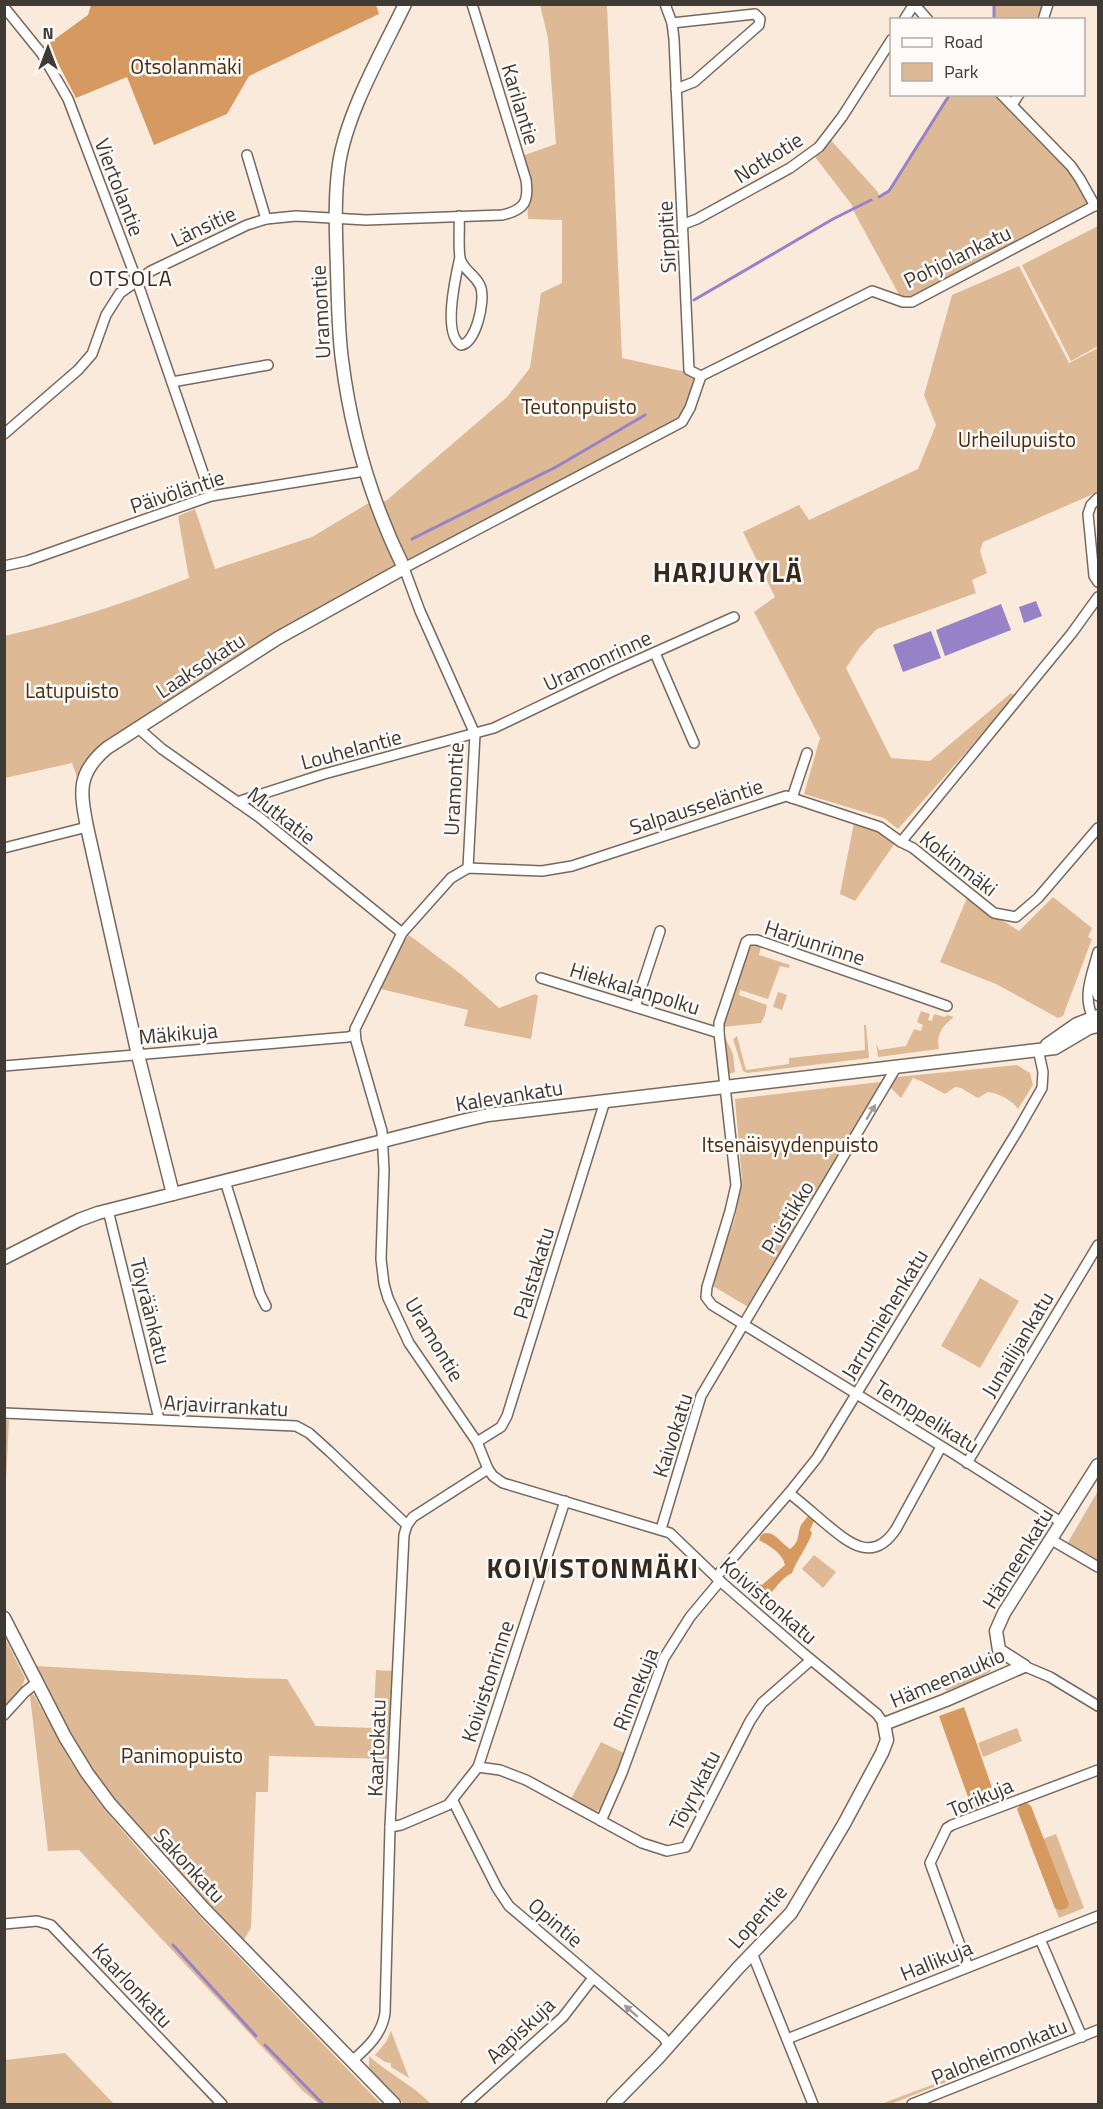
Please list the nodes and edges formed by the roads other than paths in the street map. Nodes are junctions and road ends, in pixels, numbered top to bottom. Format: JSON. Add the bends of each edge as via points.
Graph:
{"nodes":[{"id":1,"x":405,"y":4,"type":"edge"},
{"id":2,"x":472,"y":4,"type":"edge"},
{"id":3,"x":665,"y":4,"type":"edge"},
{"id":4,"x":914,"y":4,"type":"edge"},
{"id":5,"x":4,"y":7,"type":"edge"},
{"id":6,"x":905,"y":18,"type":"edge"},
{"id":7,"x":926,"y":18,"type":"edge"},
{"id":8,"x":672,"y":23,"type":"junction"},
{"id":9,"x":890,"y":41,"type":"edge"},
{"id":10,"x":676,"y":89,"type":"junction"},
{"id":11,"x":1003,"y":96,"type":"edge"},
{"id":12,"x":1018,"y":96,"type":"edge"},
{"id":13,"x":1012,"y":105,"type":"junction"},
{"id":14,"x":247,"y":155,"type":"dead end"},
{"id":15,"x":1097,"y":205,"type":"edge"},
{"id":16,"x":516,"y":210,"type":"joint"},
{"id":17,"x":459,"y":216,"type":"junction"},
{"id":18,"x":336,"y":218,"type":"junction"},
{"id":19,"x":266,"y":219,"type":"junction"},
{"id":20,"x":684,"y":224,"type":"junction"},
{"id":21,"x":460,"y":257,"type":"junction"},
{"id":22,"x":137,"y":281,"type":"junction"},
{"id":23,"x":268,"y":365,"type":"dead end"},
{"id":24,"x":701,"y":376,"type":"junction"},
{"id":25,"x":172,"y":382,"type":"junction"},
{"id":26,"x":4,"y":434,"type":"edge"},
{"id":27,"x":365,"y":471,"type":"junction"},
{"id":28,"x":211,"y":496,"type":"junction"},
{"id":29,"x":1098,"y":498,"type":"edge"},
{"id":30,"x":4,"y":566,"type":"edge"},
{"id":31,"x":404,"y":568,"type":"junction"},
{"id":32,"x":1098,"y":582,"type":"edge"},
{"id":33,"x":1098,"y":597,"type":"edge"},
{"id":34,"x":734,"y":617,"type":"dead end"},
{"id":35,"x":656,"y":653,"type":"junction"},
{"id":36,"x":138,"y":728,"type":"junction"},
{"id":37,"x":475,"y":734,"type":"junction"},
{"id":38,"x":694,"y":743,"type":"dead end"},
{"id":39,"x":807,"y":753,"type":"dead end"},
{"id":40,"x":792,"y":798,"type":"junction"},
{"id":41,"x":237,"y":802,"type":"junction"},
{"id":42,"x":87,"y":828,"type":"junction"},
{"id":43,"x":1098,"y":828,"type":"edge"},
{"id":44,"x":901,"y":842,"type":"junction"},
{"id":45,"x":4,"y":848,"type":"edge"},
{"id":46,"x":468,"y":868,"type":"junction"},
{"id":47,"x":660,"y":931,"type":"dead end"},
{"id":48,"x":402,"y":933,"type":"junction"},
{"id":49,"x":1098,"y":952,"type":"edge"},
{"id":50,"x":1093,"y":972,"type":"junction"},
{"id":51,"x":541,"y":978,"type":"dead end"},
{"id":52,"x":1098,"y":996,"type":"edge"},
{"id":53,"x":947,"y":1006,"type":"dead end"},
{"id":54,"x":635,"y":1007,"type":"junction"},
{"id":55,"x":1097,"y":1021,"type":"edge"},
{"id":56,"x":719,"y":1033,"type":"junction"},
{"id":57,"x":354,"y":1035,"type":"junction"},
{"id":58,"x":1038,"y":1049,"type":"junction"},
{"id":59,"x":138,"y":1055,"type":"junction"},
{"id":60,"x":4,"y":1066,"type":"edge"},
{"id":61,"x":897,"y":1066,"type":"junction"},
{"id":62,"x":726,"y":1087,"type":"junction"},
{"id":63,"x":605,"y":1101,"type":"junction"},
{"id":64,"x":382,"y":1141,"type":"junction"},
{"id":65,"x":225,"y":1181,"type":"junction"},
{"id":66,"x":172,"y":1194,"type":"junction"},
{"id":67,"x":108,"y":1210,"type":"junction"},
{"id":68,"x":1098,"y":1245,"type":"edge"},
{"id":69,"x":6,"y":1255,"type":"edge"},
{"id":70,"x":266,"y":1306,"type":"dead end"},
{"id":71,"x":743,"y":1324,"type":"junction"},
{"id":72,"x":856,"y":1394,"type":"junction"},
{"id":73,"x":4,"y":1413,"type":"edge"},
{"id":74,"x":159,"y":1419,"type":"junction"},
{"id":75,"x":477,"y":1442,"type":"junction"},
{"id":76,"x":941,"y":1447,"type":"junction"},
{"id":77,"x":967,"y":1462,"type":"junction"},
{"id":78,"x":1098,"y":1465,"type":"edge"},
{"id":79,"x":488,"y":1469,"type":"junction"},
{"id":80,"x":789,"y":1493,"type":"junction"},
{"id":81,"x":565,"y":1501,"type":"junction"},
{"id":82,"x":1060,"y":1522,"type":"junction"},
{"id":83,"x":407,"y":1525,"type":"junction"},
{"id":84,"x":662,"y":1529,"type":"junction"},
{"id":85,"x":1050,"y":1539,"type":"junction"},
{"id":86,"x":1098,"y":1567,"type":"edge"},
{"id":87,"x":718,"y":1579,"type":"junction"},
{"id":88,"x":4,"y":1618,"type":"edge"},
{"id":89,"x":811,"y":1660,"type":"junction"},
{"id":90,"x":1024,"y":1666,"type":"junction"},
{"id":91,"x":36,"y":1683,"type":"junction"},
{"id":92,"x":1098,"y":1706,"type":"edge"},
{"id":93,"x":4,"y":1715,"type":"edge"},
{"id":94,"x":884,"y":1724,"type":"junction"},
{"id":95,"x":478,"y":1767,"type":"junction"},
{"id":96,"x":1098,"y":1770,"type":"edge"},
{"id":97,"x":453,"y":1801,"type":"junction"},
{"id":98,"x":601,"y":1821,"type":"junction"},
{"id":99,"x":390,"y":1827,"type":"junction"},
{"id":100,"x":1098,"y":1916,"type":"edge"},
{"id":101,"x":4,"y":1924,"type":"edge"},
{"id":102,"x":1040,"y":1939,"type":"junction"},
{"id":103,"x":752,"y":1953,"type":"junction"},
{"id":104,"x":968,"y":1967,"type":"junction"},
{"id":105,"x":593,"y":1978,"type":"junction"},
{"id":106,"x":1098,"y":2030,"type":"edge"},
{"id":107,"x":1082,"y":2037,"type":"junction"},
{"id":108,"x":787,"y":2039,"type":"junction"},
{"id":109,"x":668,"y":2044,"type":"junction"},
{"id":110,"x":352,"y":2061,"type":"junction"},
{"id":111,"x":222,"y":2104,"type":"edge"},
{"id":112,"x":394,"y":2104,"type":"edge"},
{"id":113,"x":466,"y":2104,"type":"edge"},
{"id":114,"x":613,"y":2104,"type":"edge"},
{"id":115,"x":813,"y":2104,"type":"edge"},
{"id":116,"x":912,"y":2104,"type":"edge"}],
"edges":[{"from":1,"to":18,"type":"street","name":"Uramontie","via":[[348,131],[339,164]]},
{"from":2,"to":16,"type":"street","name":"Karilantie","via":[[526,180],[526,200]]},
{"from":3,"to":8,"type":"street","name":"Sirppitie"},
{"from":4,"to":6,"type":"street"},
{"from":4,"to":7,"type":"street"},
{"from":5,"to":22,"type":"street","name":"Viertolantie","via":[[58,78]]},
{"from":8,"to":10,"type":"street","name":"Sirppitie"},
{"from":8,"to":10,"type":"street","via":[[755,14],[760,19],[759,25],[694,82]]},
{"from":9,"to":20,"type":"street","name":"Notkotie","via":[[842,117],[812,153]]},
{"from":10,"to":20,"type":"street","name":"Sirppitie"},
{"from":11,"to":13,"type":"street"},
{"from":12,"to":13,"type":"street"},
{"from":13,"to":15,"type":"street","via":[[1071,166]]},
{"from":14,"to":19,"type":"street"},
{"from":15,"to":24,"type":"street","name":"Pohjolankatu","via":[[912,302],[872,291]]},
{"from":16,"to":17,"type":"street","name":"Länsitie"},
{"from":17,"to":18,"type":"street","name":"Länsitie"},
{"from":17,"to":21,"type":"street"},
{"from":18,"to":19,"type":"street","name":"Länsitie"},
{"from":18,"to":27,"type":"street","name":"Uramontie","via":[[341,357]]},
{"from":19,"to":22,"type":"street","name":"Länsitie","via":[[209,242]]},
{"from":20,"to":24,"type":"street","name":"Sirppitie","via":[[689,370]]},
{"from":21,"to":21,"type":"street","via":[[462,265],[477,280],[482,296],[474,335],[461,345],[454,339],[452,322]]},
{"from":22,"to":25,"type":"street","name":"Viertolantie"},
{"from":22,"to":26,"type":"street","name":"Länsitie","via":[[112,303],[92,354]]},
{"from":23,"to":25,"type":"street"},
{"from":24,"to":31,"type":"street","name":"Laaksokatu","via":[[682,422]]},
{"from":25,"to":28,"type":"street","name":"Viertolantie"},
{"from":27,"to":28,"type":"street","name":"Päivöläntie"},
{"from":27,"to":31,"type":"street","name":"Uramontie"},
{"from":28,"to":30,"type":"street","name":"Päivöläntie"},
{"from":29,"to":32,"type":"street","via":[[1090,505],[1088,514],[1094,576]]},
{"from":31,"to":36,"type":"street","name":"Laaksokatu","via":[[278,638]]},
{"from":31,"to":37,"type":"street","name":"Uramontie"},
{"from":33,"to":44,"type":"street"},
{"from":34,"to":35,"type":"street","name":"Uramonrinne"},
{"from":35,"to":37,"type":"street","name":"Uramonrinne"},
{"from":35,"to":38,"type":"street"},
{"from":36,"to":41,"type":"street","name":"Mutkatie"},
{"from":36,"to":42,"type":"street","name":"Laaksokatu","via":[[107,748],[88,767],[82,792]]},
{"from":37,"to":41,"type":"street","name":"Louhelantie","via":[[324,774]]},
{"from":37,"to":46,"type":"street","name":"Uramontie"},
{"from":39,"to":40,"type":"street"},
{"from":40,"to":44,"type":"street","name":"Salpausseläntie","via":[[880,827]]},
{"from":40,"to":46,"type":"street","name":"Salpausseläntie","via":[[786,796],[734,812],[572,866],[542,871]]},
{"from":41,"to":48,"type":"street","name":"Mutkatie"},
{"from":42,"to":45,"type":"street"},
{"from":42,"to":59,"type":"street","name":"Laaksokatu"},
{"from":43,"to":44,"type":"street","name":"Kokinmäki","via":[[1038,898],[1016,917],[994,913]]},
{"from":46,"to":48,"type":"street","via":[[452,878]]},
{"from":47,"to":54,"type":"street"},
{"from":48,"to":57,"type":"street"},
{"from":49,"to":50,"type":"street"},
{"from":50,"to":52,"type":"street"},
{"from":50,"to":55,"type":"street","via":[[1088,999]]},
{"from":51,"to":54,"type":"street","name":"Hiekkalanpolku"},
{"from":53,"to":56,"type":"street","name":"Harjunrinne","via":[[752,939],[746,942]]},
{"from":54,"to":56,"type":"street","name":"Hiekkalanpolku"},
{"from":55,"to":58,"type":"street","name":"Kalevankatu","via":[[1077,1024]]},
{"from":56,"to":62,"type":"street","name":"Harjunrinne"},
{"from":57,"to":59,"type":"street","name":"Mäkikuja"},
{"from":57,"to":64,"type":"street","name":"Uramontie"},
{"from":58,"to":61,"type":"street","name":"Kalevankatu"},
{"from":58,"to":72,"type":"street","name":"Jarrumiehenkatu","via":[[1043,1072],[1040,1094]]},
{"from":59,"to":60,"type":"street","name":"Mäkikuja"},
{"from":59,"to":66,"type":"street","name":"Laaksokatu"},
{"from":61,"to":62,"type":"street","name":"Kalevankatu"},
{"from":71,"to":61,"type":"street","name":"Puistikko","one_way":true},
{"from":62,"to":63,"type":"street","name":"Kalevankatu"},
{"from":62,"to":71,"type":"street","name":"Temppelikatu","via":[[736,1185],[706,1297]]},
{"from":63,"to":64,"type":"street","name":"Kalevankatu","via":[[488,1115]]},
{"from":63,"to":75,"type":"street","name":"Palstakatu","via":[[507,1416],[501,1427]]},
{"from":64,"to":65,"type":"street","name":"Kalevankatu"},
{"from":64,"to":75,"type":"street","name":"Uramontie","via":[[381,1259],[388,1298],[410,1343]]},
{"from":65,"to":66,"type":"street","name":"Kalevankatu"},
{"from":65,"to":70,"type":"street"},
{"from":66,"to":67,"type":"street","name":"Kalevankatu"},
{"from":67,"to":69,"type":"street","name":"Kalevankatu"},
{"from":67,"to":74,"type":"street","name":"Töyräänkatu"},
{"from":68,"to":77,"type":"street","name":"Junailijankatu"},
{"from":71,"to":72,"type":"street","name":"Temppelikatu"},
{"from":71,"to":84,"type":"street","name":"Kaivokatu","via":[[699,1402]]},
{"from":72,"to":76,"type":"street","name":"Temppelikatu"},
{"from":72,"to":80,"type":"street","name":"Jarrumiehenkatu","via":[[817,1458]]},
{"from":73,"to":74,"type":"street","name":"Arjavirrankatu"},
{"from":74,"to":83,"type":"street","name":"Arjavirrankatu","via":[[302,1428]]},
{"from":75,"to":79,"type":"street","name":"Uramontie"},
{"from":76,"to":77,"type":"street","name":"Temppelikatu"},
{"from":76,"to":80,"type":"street","via":[[896,1529],[878,1546],[851,1544]]},
{"from":77,"to":82,"type":"street","name":"Temppelikatu"},
{"from":78,"to":82,"type":"street","name":"Hämeenkatu"},
{"from":79,"to":81,"type":"street","name":"Koivistonkatu","via":[[503,1483]]},
{"from":79,"to":83,"type":"street","via":[[420,1512]]},
{"from":80,"to":87,"type":"street","name":"Jarrumiehenkatu"},
{"from":81,"to":84,"type":"street","name":"Koivistonkatu"},
{"from":81,"to":95,"type":"street","name":"Koivistonrinne"},
{"from":82,"to":85,"type":"street","name":"Hämeenkatu"},
{"from":83,"to":99,"type":"street","name":"Kaartokatu","via":[[402,1545]]},
{"from":84,"to":87,"type":"street","name":"Koivistonkatu","via":[[677,1538]]},
{"from":85,"to":86,"type":"street"},
{"from":85,"to":90,"type":"street","name":"Hämeenkatu","via":[[996,1631],[999,1650]]},
{"from":87,"to":89,"type":"street","name":"Koivistonkatu"},
{"from":87,"to":98,"type":"street","name":"Rinnekuja","via":[[664,1658]]},
{"from":88,"to":91,"type":"street","name":"Sakonkatu"},
{"from":89,"to":94,"type":"street","name":"Koivistonkatu"},
{"from":89,"to":98,"type":"street","name":"Töyrykatu","via":[[762,1703],[686,1847],[660,1850]]},
{"from":90,"to":92,"type":"street"},
{"from":90,"to":94,"type":"street","name":"Hämeenaukio"},
{"from":91,"to":93,"type":"street"},
{"from":91,"to":110,"type":"street","name":"Sakonkatu","via":[[87,1773],[110,1804],[204,1909]]},
{"from":94,"to":103,"type":"street","name":"Lopentie","via":[[887,1740],[844,1824],[790,1913]]},
{"from":95,"to":97,"type":"street","name":"Koivistonrinne"},
{"from":95,"to":98,"type":"street","name":"Töyrykatu","via":[[526,1780]]},
{"from":96,"to":104,"type":"street","name":"Torikuja","via":[[947,1828],[930,1863]]},
{"from":97,"to":99,"type":"street","name":"Koivistonrinne"},
{"from":97,"to":105,"type":"street","name":"Opintie","via":[[509,1906]]},
{"from":99,"to":110,"type":"street","name":"Kaartokatu","via":[[383,2024]]},
{"from":100,"to":102,"type":"street","name":"Hallikuja"},
{"from":101,"to":111,"type":"street","name":"Kaarlonkatu","via":[[36,1921],[51,1925]]},
{"from":102,"to":104,"type":"street","name":"Hallikuja"},
{"from":102,"to":107,"type":"street"},
{"from":103,"to":108,"type":"street"},
{"from":103,"to":109,"type":"street","name":"Lopentie"},
{"from":104,"to":108,"type":"street","name":"Hallikuja"},
{"from":109,"to":105,"type":"street","name":"Opintie","one_way":true},
{"from":105,"to":113,"type":"street","name":"Aapiskuja","via":[[563,2017]]},
{"from":106,"to":107,"type":"street","name":"Paloheimonkatu"},
{"from":107,"to":116,"type":"street","name":"Paloheimonkatu"},
{"from":108,"to":115,"type":"street"},
{"from":109,"to":114,"type":"street","name":"Lopentie"},
{"from":110,"to":112,"type":"street","name":"Sakonkatu"}]}
